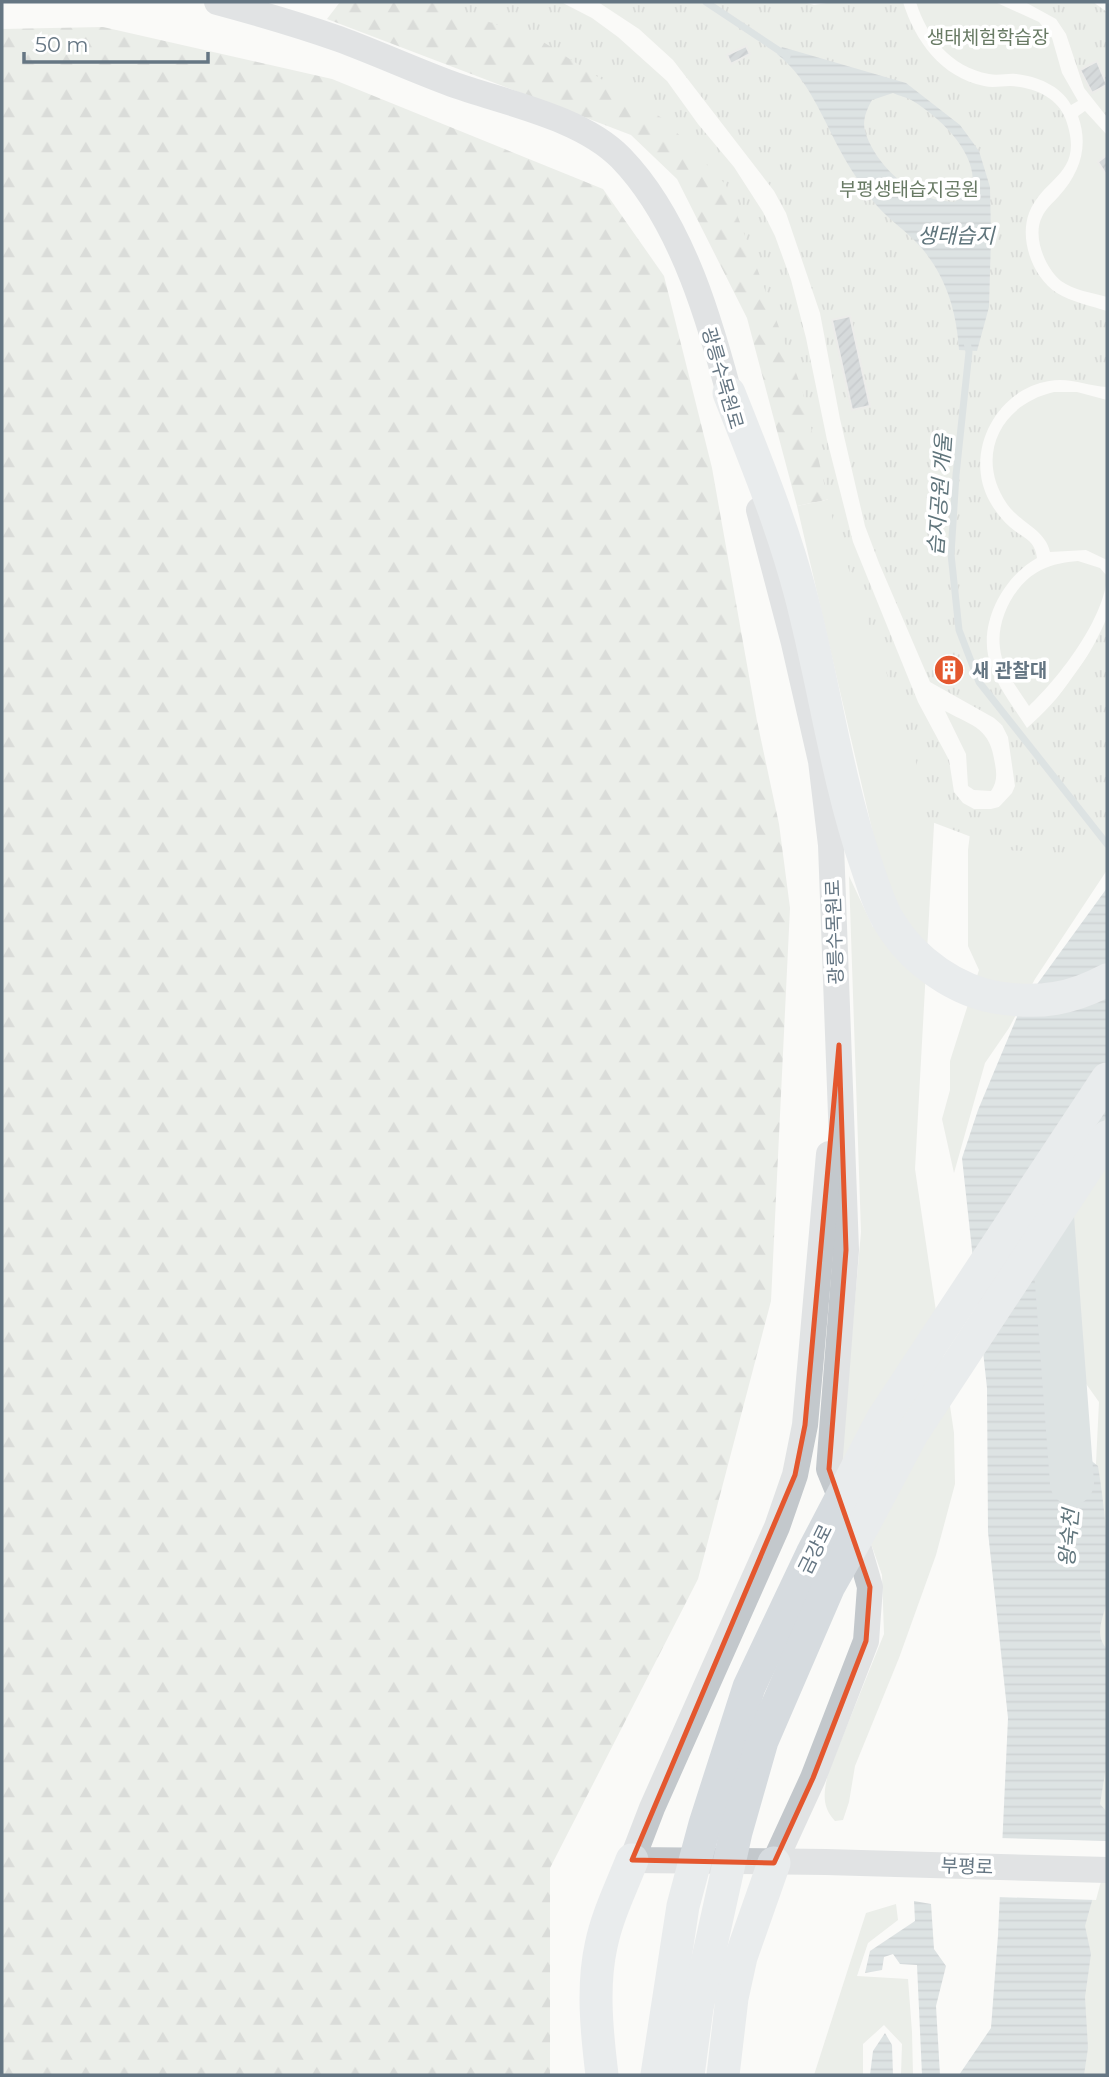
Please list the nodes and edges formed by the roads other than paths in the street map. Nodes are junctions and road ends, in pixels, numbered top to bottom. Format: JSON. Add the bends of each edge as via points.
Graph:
{"nodes":[{"id":1,"x":217,"y":2,"type":"edge"},
{"id":2,"x":729,"y":393,"type":"junction"},
{"id":3,"x":1107,"y":980,"type":"edge"},
{"id":4,"x":839,"y":1045,"type":"junction"},
{"id":5,"x":1107,"y":1079,"type":"edge"},
{"id":6,"x":1107,"y":1137,"type":"edge"},
{"id":7,"x":720,"y":1828,"type":"junction"},
{"id":8,"x":632,"y":1860,"type":"junction"},
{"id":9,"x":774,"y":1863,"type":"junction"},
{"id":10,"x":1107,"y":1870,"type":"edge"},
{"id":11,"x":602,"y":2075,"type":"edge"},
{"id":12,"x":657,"y":2075,"type":"edge"},
{"id":13,"x":688,"y":2075,"type":"edge"},
{"id":14,"x":723,"y":2075,"type":"edge"}],
"edges":[{"from":1,"to":2,"type":"street","name":"광릉수목원로","via":[[340,39],[547,116],[587,133],[618,155],[641,180],[683,254]]},
{"from":2,"to":3,"type":"main road","via":[[769,493],[800,592],[852,816],[890,923],[932,969],[982,996],[1030,1002],[1065,998]]},
{"from":2,"to":4,"type":"street","name":"광릉수목원로","via":[[821,761],[831,845]]},
{"from":4,"to":8,"type":"street","via":[[805,1424],[795,1475],[777,1527]]},
{"from":4,"to":9,"type":"street","via":[[846,1250],[829,1469],[870,1587],[866,1641]]},
{"from":5,"to":7,"type":"main road","name":"금강로","via":[[883,1418],[844,1492],[749,1687]]},
{"from":6,"to":7,"type":"main road","name":"금강로","via":[[912,1434],[829,1586]]},
{"from":7,"to":12,"type":"main road","name":"금강로","via":[[683,1906]]},
{"from":7,"to":13,"type":"main road","name":"금강로","via":[[719,1906]]},
{"from":8,"to":9,"type":"street","name":"부평로"},
{"from":8,"to":11,"type":"main road","via":[[601,1947],[596,2001]]},
{"from":9,"to":10,"type":"street","name":"부평로"},
{"from":9,"to":14,"type":"main road","via":[[741,1956]]}]}
